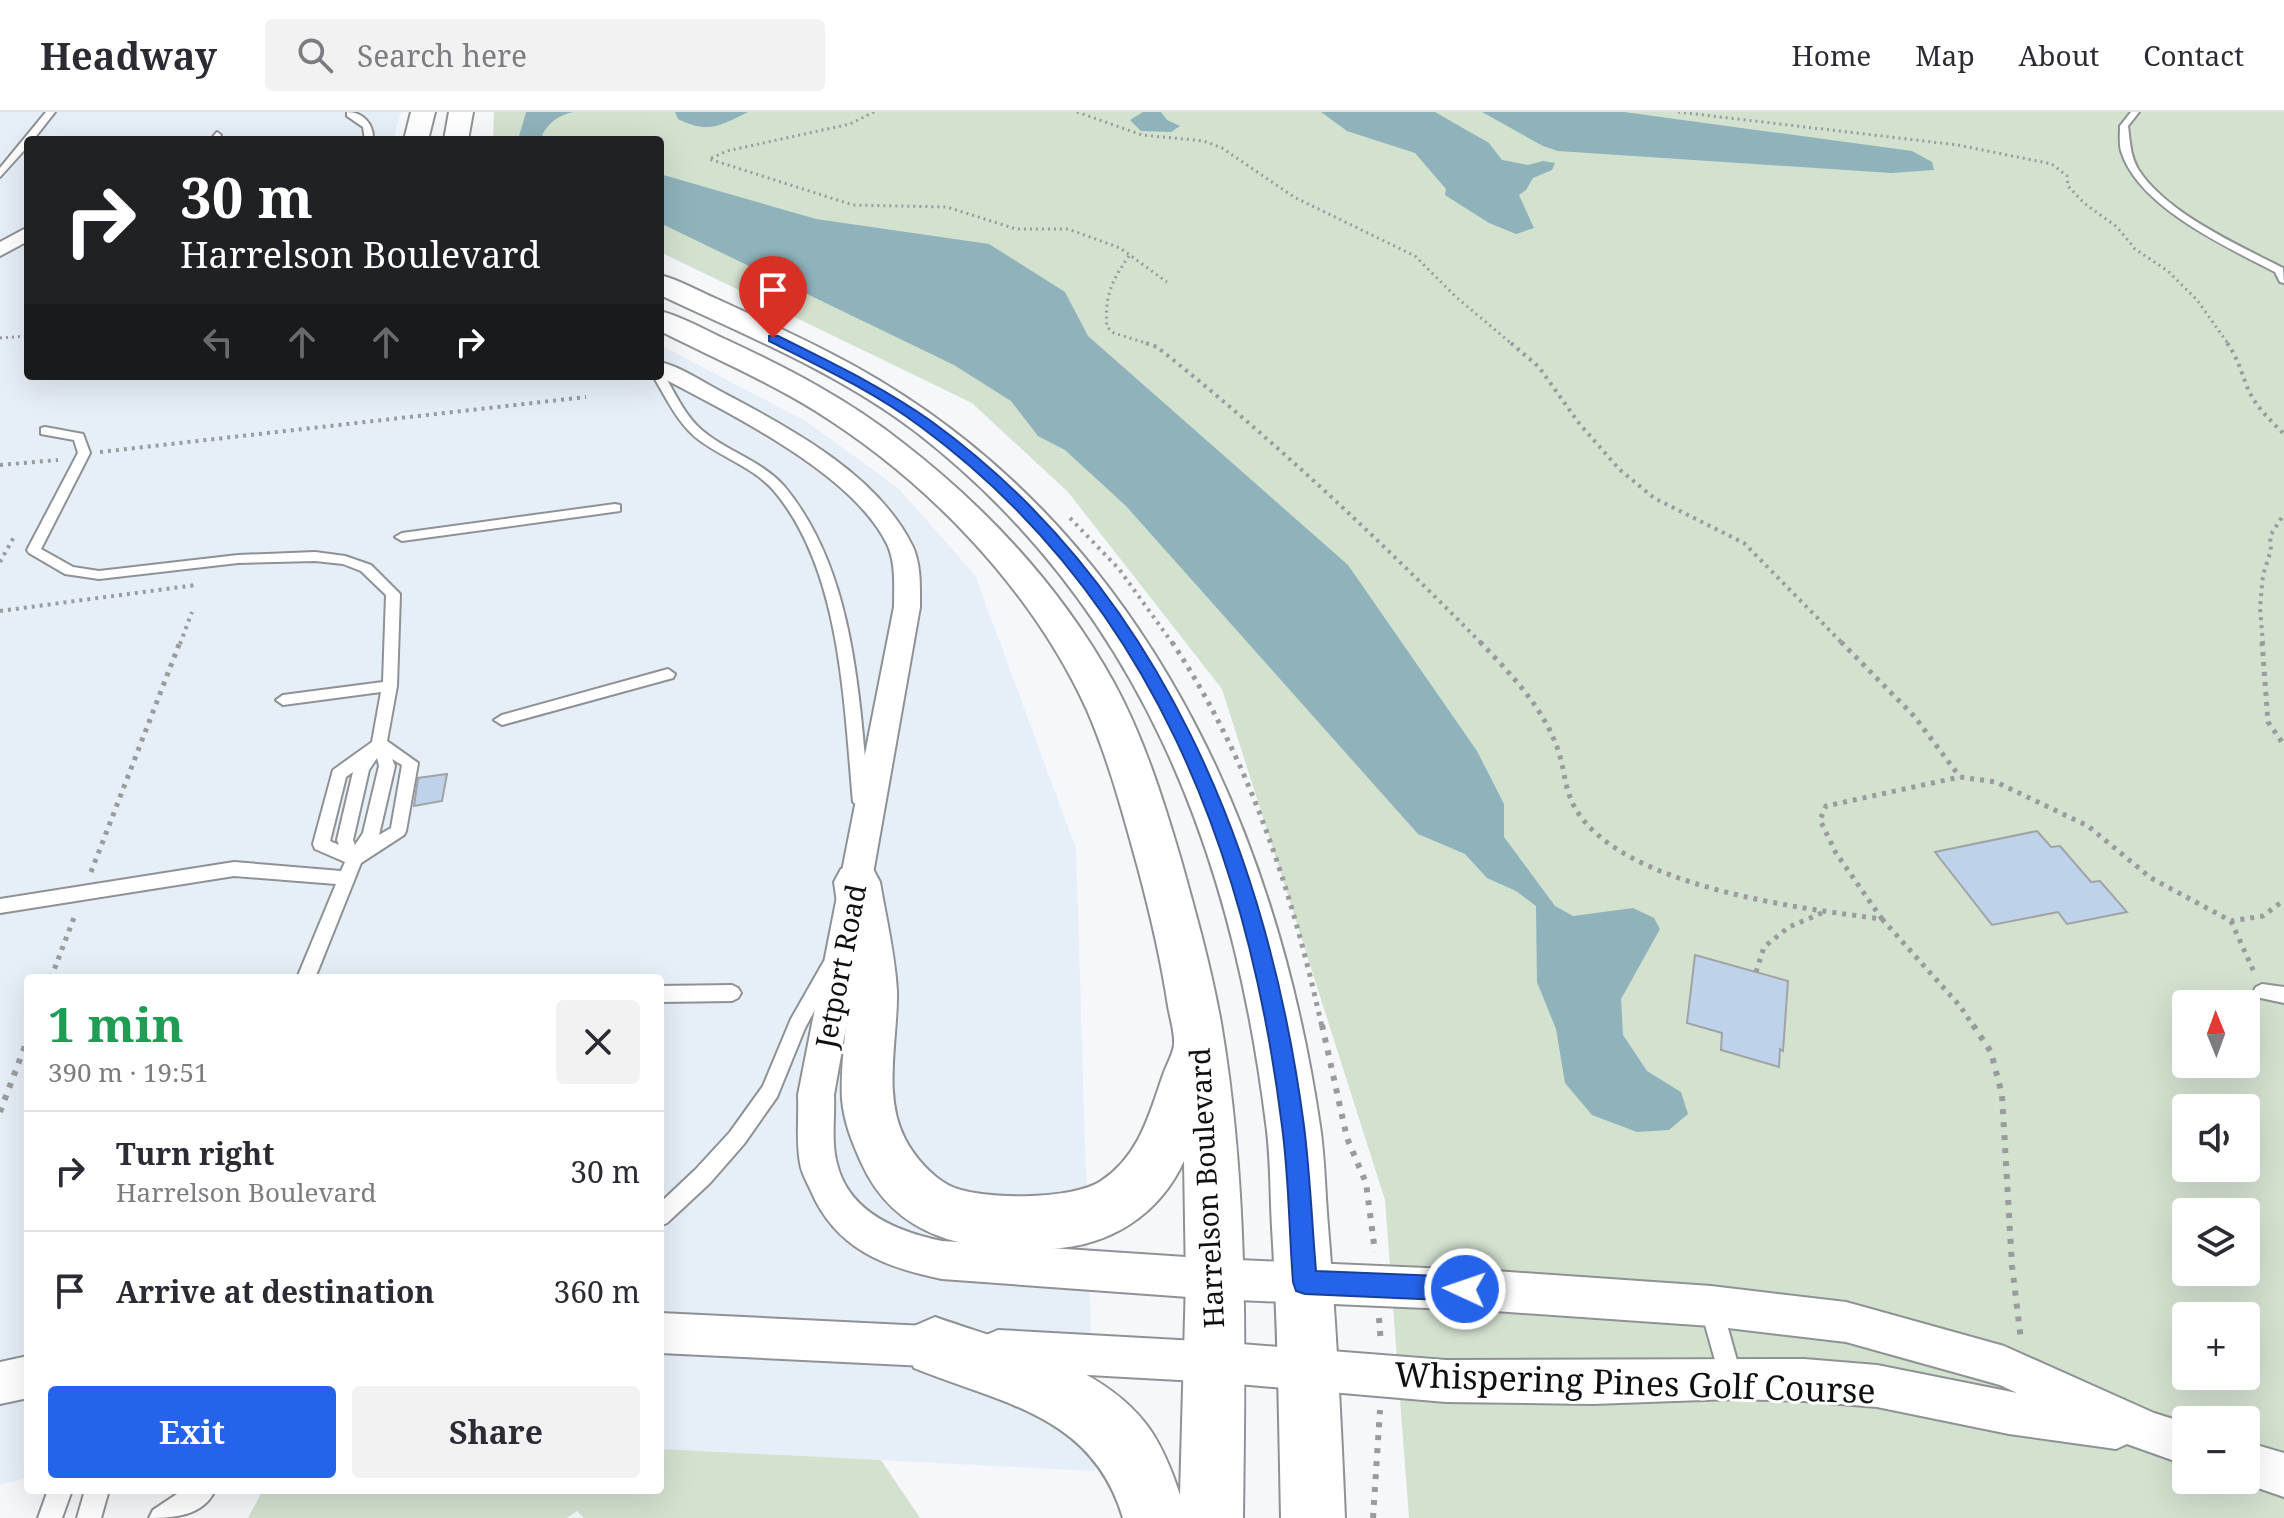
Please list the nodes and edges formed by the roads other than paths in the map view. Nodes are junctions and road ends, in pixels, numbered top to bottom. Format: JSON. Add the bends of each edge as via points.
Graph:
{"nodes":[{"id":1,"x":51,"y":112,"type":"edge"},
{"id":2,"x":423,"y":112,"type":"edge"},
{"id":3,"x":461,"y":112,"type":"edge"},
{"id":4,"x":2135,"y":112,"type":"edge"},
{"id":5,"x":350,"y":114,"type":"dead end"},
{"id":6,"x":31,"y":136,"type":"edge"},
{"id":7,"x":369,"y":136,"type":"edge"},
{"id":8,"x":417,"y":136,"type":"edge"},
{"id":9,"x":457,"y":136,"type":"edge"},
{"id":10,"x":24,"y":145,"type":"edge"},
{"id":11,"x":0,"y":174,"type":"edge"},
{"id":12,"x":24,"y":235,"type":"edge"},
{"id":13,"x":0,"y":250,"type":"edge"},
{"id":14,"x":2284,"y":280,"type":"edge"},
{"id":15,"x":664,"y":286,"type":"edge"},
{"id":16,"x":664,"y":322,"type":"edge"},
{"id":17,"x":664,"y":370,"type":"edge"},
{"id":18,"x":662,"y":380,"type":"edge"},
{"id":19,"x":45,"y":431,"type":"dead end"},
{"id":20,"x":615,"y":508,"type":"dead end"},
{"id":21,"x":402,"y":537,"type":"dead end"},
{"id":22,"x":668,"y":674,"type":"dead end"},
{"id":23,"x":390,"y":686,"type":"junction"},
{"id":24,"x":283,"y":700,"type":"dead end"},
{"id":25,"x":502,"y":720,"type":"dead end"},
{"id":26,"x":379,"y":743,"type":"junction"},
{"id":27,"x":354,"y":859,"type":"junction"},
{"id":28,"x":860,"y":859,"type":"junction"},
{"id":29,"x":347,"y":878,"type":"junction"},
{"id":30,"x":0,"y":906,"type":"edge"},
{"id":31,"x":846,"y":935,"type":"junction"},
{"id":32,"x":308,"y":974,"type":"edge"},
{"id":33,"x":2262,"y":992,"type":"road end"},
{"id":34,"x":732,"y":993,"type":"dead end"},
{"id":35,"x":664,"y":994,"type":"edge"},
{"id":36,"x":2284,"y":995,"type":"edge"},
{"id":37,"x":1199,"y":1044,"type":"junction"},
{"id":38,"x":664,"y":1210,"type":"edge"},
{"id":39,"x":1216,"y":1279,"type":"junction"},
{"id":40,"x":1305,"y":1282,"type":"junction"},
{"id":41,"x":1711,"y":1306,"type":"junction"},
{"id":42,"x":664,"y":1333,"type":"edge"},
{"id":43,"x":935,"y":1347,"type":"junction"},
{"id":44,"x":1215,"y":1362,"type":"junction"},
{"id":45,"x":1309,"y":1370,"type":"junction"},
{"id":46,"x":24,"y":1378,"type":"edge"},
{"id":47,"x":1731,"y":1378,"type":"junction"},
{"id":48,"x":0,"y":1383,"type":"edge"},
{"id":49,"x":2168,"y":1438,"type":"edge"},
{"id":50,"x":2260,"y":1467,"type":"edge"},
{"id":51,"x":2284,"y":1475,"type":"edge"},
{"id":52,"x":59,"y":1494,"type":"edge"},
{"id":53,"x":96,"y":1494,"type":"edge"},
{"id":54,"x":198,"y":1494,"type":"edge"},
{"id":55,"x":201,"y":1494,"type":"edge"},
{"id":56,"x":50,"y":1518,"type":"edge"},
{"id":57,"x":89,"y":1518,"type":"edge"},
{"id":58,"x":161,"y":1518,"type":"edge"},
{"id":59,"x":185,"y":1518,"type":"edge"},
{"id":60,"x":1155,"y":1518,"type":"edge"},
{"id":61,"x":1211,"y":1518,"type":"edge"},
{"id":62,"x":1313,"y":1518,"type":"edge"}],
"edges":[{"from":1,"to":6,"type":"lane"},
{"from":2,"to":8,"type":"main road"},
{"from":3,"to":9,"type":"main road"},
{"from":4,"to":14,"type":"lane","via":[[2124,126],[2126,153],[2147,188],[2222,241],[2279,270]]},
{"from":5,"to":7,"type":"lane","via":[[364,120]]},
{"from":10,"to":11,"type":"lane"},
{"from":12,"to":13,"type":"street"},
{"from":15,"to":40,"type":"main road","via":[[852,377],[973,460],[1058,544],[1143,660],[1197,761],[1253,926],[1293,1127]]},
{"from":16,"to":37,"type":"main road","name":"Harrelson Boulevard","via":[[780,379],[872,435],[965,514],[1027,586],[1082,662],[1123,747],[1176,923]]},
{"from":17,"to":28,"type":"street","name":"Jetport Road","via":[[833,471],[876,508],[900,546],[907,571],[907,607]]},
{"from":18,"to":28,"type":"lane","via":[[691,427],[776,484],[797,511],[829,586],[851,696]]},
{"from":19,"to":23,"type":"lane","via":[[79,437],[84,453],[34,550],[70,571],[99,575],[298,555],[340,558],[366,568],[393,594]]},
{"from":20,"to":21,"type":"lane"},
{"from":22,"to":25,"type":"lane"},
{"from":23,"to":24,"type":"lane"},
{"from":23,"to":26,"type":"lane"},
{"from":26,"to":27,"type":"lane","via":[[387,766],[371,835]]},
{"from":26,"to":27,"type":"lane","via":[[361,769],[345,840]]},
{"from":26,"to":27,"type":"lane","via":[[410,763],[398,831]]},
{"from":26,"to":27,"type":"lane","via":[[339,774],[321,844]]},
{"from":27,"to":29,"type":"lane"},
{"from":28,"to":31,"type":"street","name":"Jetport Road"},
{"from":28,"to":37,"type":"main road","via":[[872,974],[871,1119],[887,1160],[918,1197],[941,1211],[987,1220],[1066,1220],[1115,1204],[1140,1185],[1162,1149]]},
{"from":29,"to":30,"type":"lane","via":[[234,869]]},
{"from":29,"to":32,"type":"lane"},
{"from":31,"to":38,"type":"lane","via":[[797,1025],[770,1091],[728,1148]]},
{"from":31,"to":39,"type":"street","name":"Jetport Road","via":[[816,1095],[815,1138],[818,1164],[846,1216],[888,1246],[942,1260]]},
{"from":33,"to":36,"type":"lane"},
{"from":34,"to":35,"type":"lane"},
{"from":37,"to":39,"type":"main road","name":"Harrelson Boulevard"},
{"from":39,"to":40,"type":"street","name":"Jetport Road"},
{"from":39,"to":44,"type":"main road","name":"Harrelson Boulevard"},
{"from":40,"to":41,"type":"street","name":"Whispering Pines Golf Course"},
{"from":40,"to":45,"type":"main road"},
{"from":41,"to":47,"type":"lane"},
{"from":41,"to":49,"type":"street","name":"Whispering Pines Golf Course","via":[[1846,1322],[2004,1366]]},
{"from":42,"to":43,"type":"street"},
{"from":43,"to":44,"type":"street"},
{"from":43,"to":60,"type":"main road","via":[[1074,1401],[1101,1419],[1140,1469]]},
{"from":44,"to":45,"type":"street"},
{"from":44,"to":61,"type":"main road","name":"Harrelson Boulevard"},
{"from":45,"to":47,"type":"street","name":"Whispering Pines Golf Course","via":[[1446,1381]]},
{"from":45,"to":62,"type":"main road"},
{"from":46,"to":48,"type":"street"},
{"from":47,"to":49,"type":"street","name":"Whispering Pines Golf Course","via":[[1877,1386]]},
{"from":50,"to":51,"type":"street"},
{"from":52,"to":56,"type":"lane"},
{"from":53,"to":57,"type":"lane"},
{"from":54,"to":58,"type":"lane"},
{"from":55,"to":59,"type":"lane"}]}
